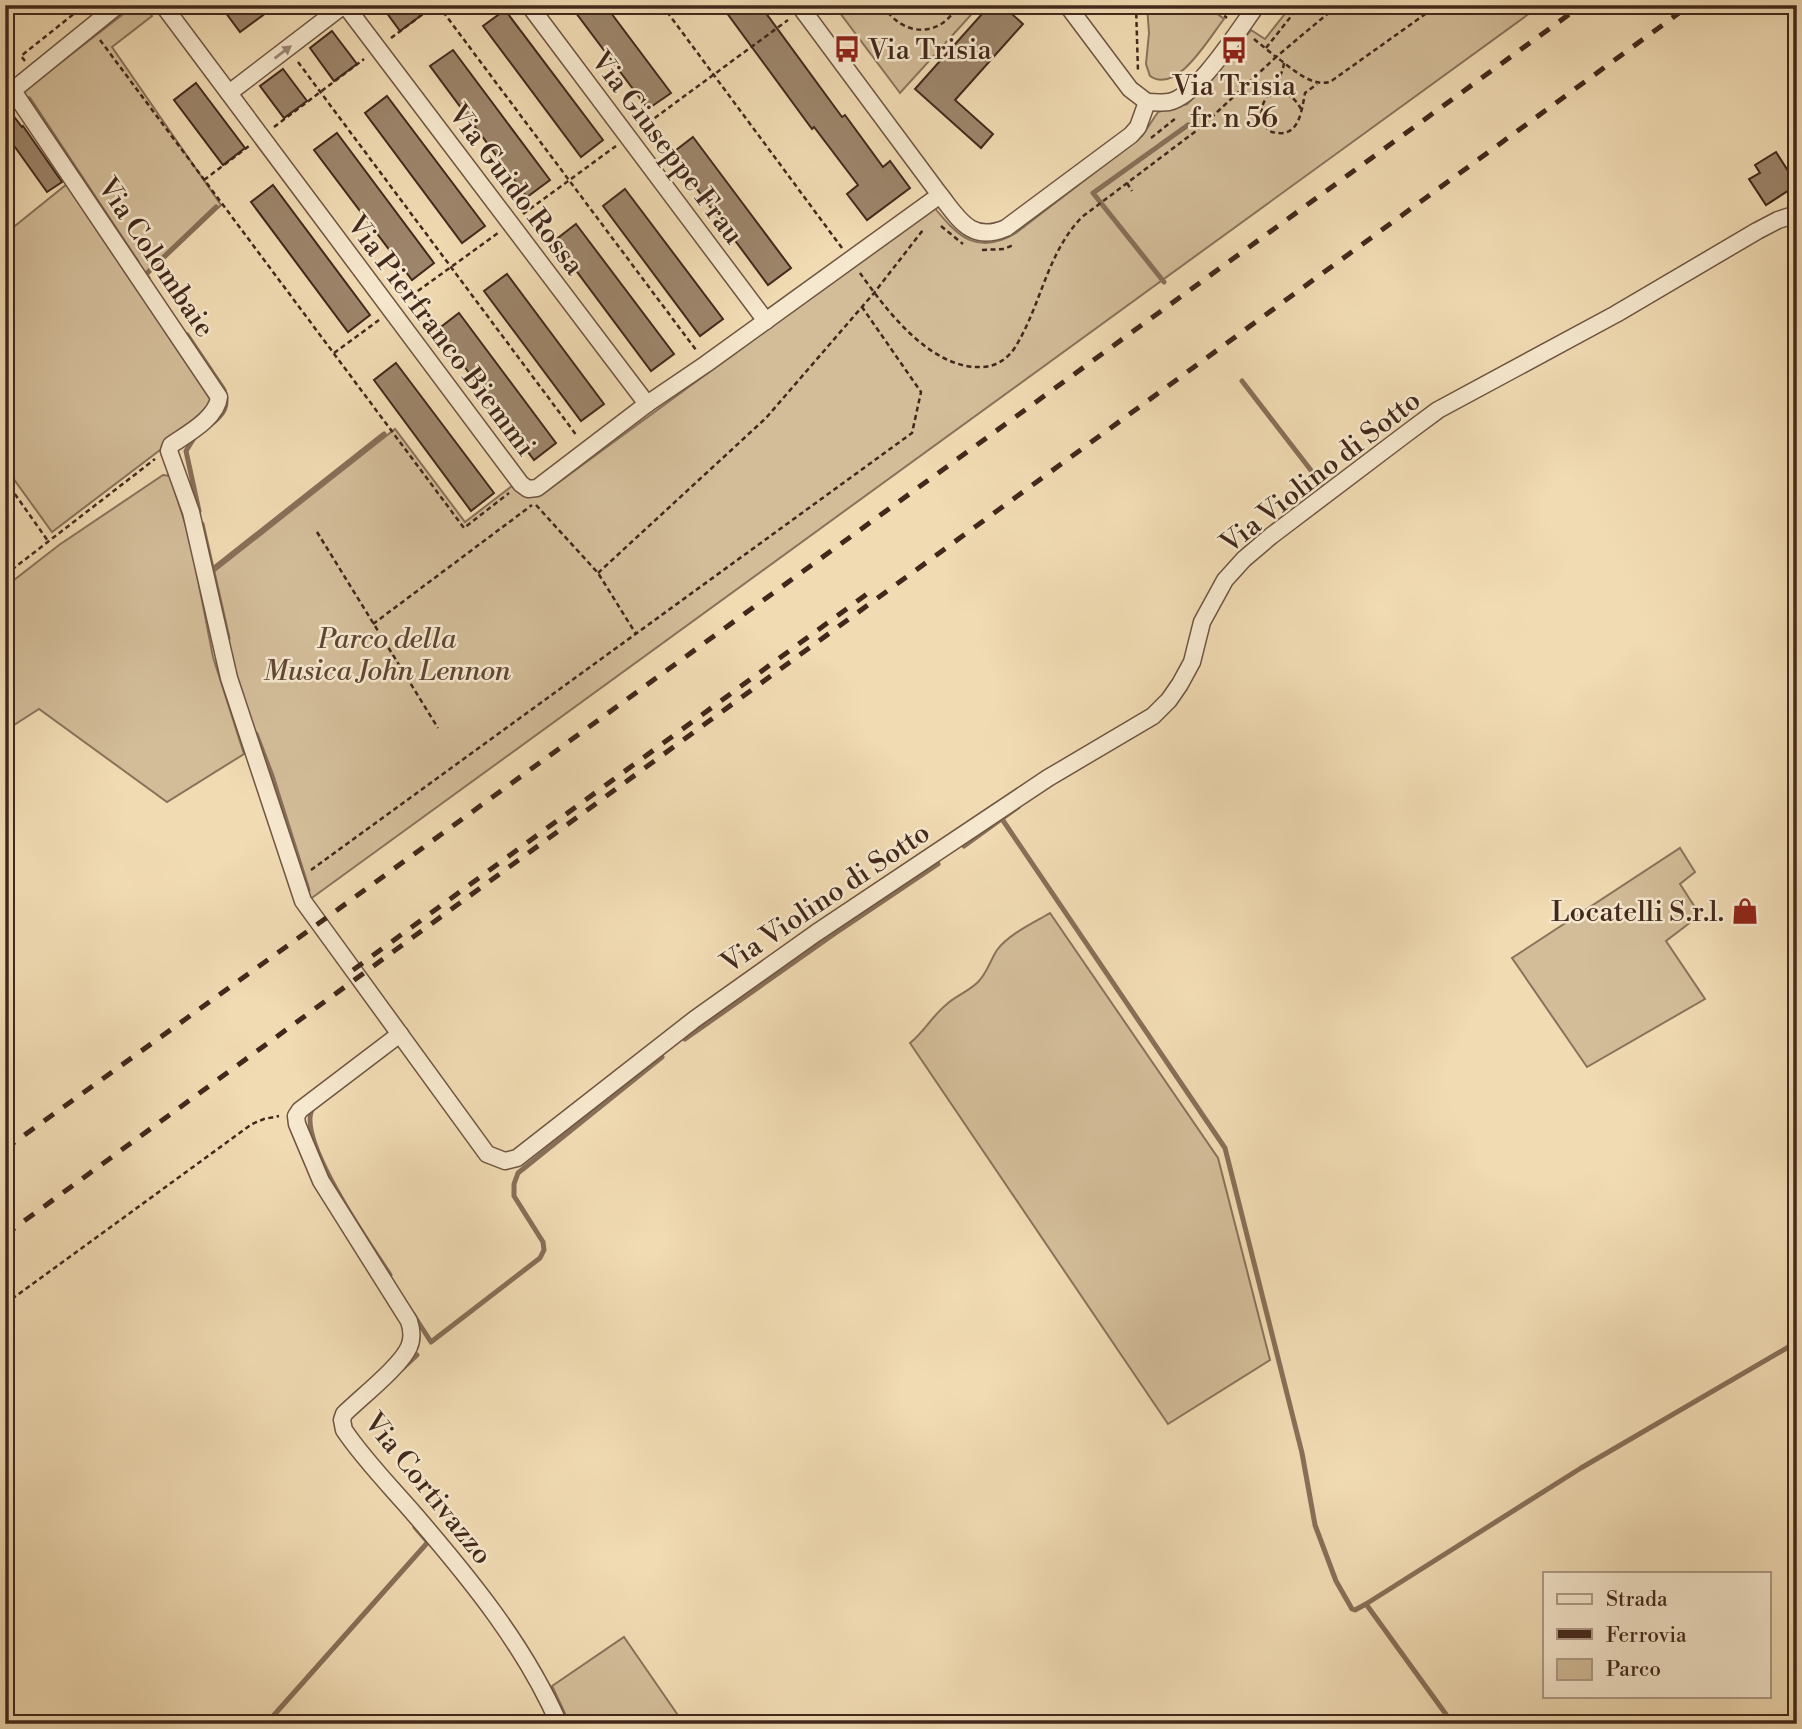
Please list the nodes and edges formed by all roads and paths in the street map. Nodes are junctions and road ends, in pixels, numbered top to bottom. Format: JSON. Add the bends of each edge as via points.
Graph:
{"nodes":[{"id":1,"x":85,"y":5,"type":"edge"},
{"id":2,"x":118,"y":5,"type":"edge"},
{"id":3,"x":163,"y":5,"type":"edge"},
{"id":4,"x":345,"y":5,"type":"edge"},
{"id":5,"x":437,"y":5,"type":"edge"},
{"id":6,"x":529,"y":5,"type":"edge"},
{"id":7,"x":883,"y":5,"type":"edge"},
{"id":8,"x":958,"y":5,"type":"edge"},
{"id":9,"x":1136,"y":5,"type":"edge"},
{"id":10,"x":1211,"y":5,"type":"edge"},
{"id":11,"x":1257,"y":5,"type":"edge"},
{"id":12,"x":1300,"y":5,"type":"edge"},
{"id":13,"x":1338,"y":5,"type":"edge"},
{"id":14,"x":1438,"y":5,"type":"edge"},
{"id":15,"x":800,"y":7,"type":"edge"},
{"id":16,"x":1077,"y":9,"type":"edge"},
{"id":17,"x":1240,"y":27,"type":"junction"},
{"id":18,"x":92,"y":28,"type":"junction"},
{"id":19,"x":288,"y":48,"type":"junction"},
{"id":20,"x":378,"y":48,"type":"junction"},
{"id":21,"x":1266,"y":48,"type":"junction"},
{"id":22,"x":1276,"y":57,"type":"junction"},
{"id":23,"x":1284,"y":63,"type":"junction"},
{"id":24,"x":34,"y":74,"type":"junction"},
{"id":25,"x":1317,"y":84,"type":"junction"},
{"id":26,"x":9,"y":85,"type":"edge"},
{"id":27,"x":320,"y":92,"type":"junction"},
{"id":28,"x":229,"y":93,"type":"junction"},
{"id":29,"x":1267,"y":97,"type":"junction"},
{"id":30,"x":1143,"y":99,"type":"junction"},
{"id":31,"x":1302,"y":111,"type":"junction"},
{"id":32,"x":1180,"y":115,"type":"dead end"},
{"id":33,"x":261,"y":137,"type":"junction"},
{"id":34,"x":628,"y":137,"type":"junction"},
{"id":35,"x":1148,"y":140,"type":"dead end"},
{"id":36,"x":204,"y":180,"type":"junction"},
{"id":37,"x":569,"y":180,"type":"junction"},
{"id":38,"x":1127,"y":183,"type":"dead end"},
{"id":39,"x":1132,"y":191,"type":"dead end"},
{"id":40,"x":940,"y":195,"type":"junction"},
{"id":41,"x":1797,"y":214,"type":"edge"},
{"id":42,"x":940,"y":223,"type":"dead end"},
{"id":43,"x":510,"y":224,"type":"junction"},
{"id":44,"x":925,"y":226,"type":"dead end"},
{"id":45,"x":1020,"y":240,"type":"dead end"},
{"id":46,"x":966,"y":245,"type":"dead end"},
{"id":47,"x":973,"y":249,"type":"dead end"},
{"id":48,"x":451,"y":267,"type":"junction"},
{"id":49,"x":862,"y":307,"type":"junction"},
{"id":50,"x":391,"y":311,"type":"junction"},
{"id":51,"x":766,"y":321,"type":"junction"},
{"id":52,"x":334,"y":353,"type":"junction"},
{"id":53,"x":706,"y":364,"type":"junction"},
{"id":54,"x":647,"y":404,"type":"junction"},
{"id":55,"x":588,"y":451,"type":"junction"},
{"id":56,"x":170,"y":453,"type":"junction"},
{"id":57,"x":5,"y":480,"type":"edge"},
{"id":58,"x":521,"y":484,"type":"junction"},
{"id":59,"x":536,"y":496,"type":"junction"},
{"id":60,"x":317,"y":532,"type":"dead end"},
{"id":61,"x":48,"y":541,"type":"junction"},
{"id":62,"x":598,"y":573,"type":"junction"},
{"id":63,"x":5,"y":575,"type":"edge"},
{"id":64,"x":373,"y":624,"type":"junction"},
{"id":65,"x":636,"y":634,"type":"junction"},
{"id":66,"x":438,"y":728,"type":"dead end"},
{"id":67,"x":314,"y":867,"type":"dead end"},
{"id":68,"x":400,"y":1034,"type":"junction"},
{"id":69,"x":296,"y":1116,"type":"junction"},
{"id":70,"x":5,"y":1304,"type":"edge"},
{"id":71,"x":559,"y":1724,"type":"edge"}],
"edges":[{"from":1,"to":24,"type":"path","via":[[21,56]]},
{"from":2,"to":18,"type":"street"},
{"from":3,"to":28,"type":"street","name":"Via Pierfranco Biemmi"},
{"from":4,"to":19,"type":"street"},
{"from":4,"to":20,"type":"street","name":"Via Guido Rossa"},
{"from":5,"to":20,"type":"path"},
{"from":5,"to":37,"type":"path"},
{"from":6,"to":34,"type":"street","name":"Via Giuseppe Frau"},
{"from":7,"to":8,"type":"path","via":[[896,22],[916,30],[937,27]]},
{"from":9,"to":30,"type":"path"},
{"from":10,"to":17,"type":"path"},
{"from":11,"to":17,"type":"street"},
{"from":12,"to":21,"type":"path"},
{"from":13,"to":22,"type":"path"},
{"from":14,"to":25,"type":"path","via":[[1342,75]]},
{"from":15,"to":34,"type":"path"},
{"from":15,"to":40,"type":"street"},
{"from":16,"to":30,"type":"street","via":[[1130,89]]},
{"from":17,"to":21,"type":"path"},
{"from":17,"to":30,"type":"street","via":[[1202,79],[1180,97],[1169,102]]},
{"from":18,"to":24,"type":"street"},
{"from":18,"to":36,"type":"path"},
{"from":19,"to":27,"type":"path"},
{"from":28,"to":19,"type":"street","one_way":true},
{"from":20,"to":27,"type":"path"},
{"from":20,"to":43,"type":"street","name":"Via Guido Rossa"},
{"from":21,"to":22,"type":"path"},
{"from":22,"to":23,"type":"path"},
{"from":23,"to":25,"type":"path"},
{"from":23,"to":29,"type":"path","via":[[1282,77]]},
{"from":24,"to":26,"type":"street"},
{"from":25,"to":31,"type":"path","via":[[1305,93]]},
{"from":26,"to":56,"type":"street","name":"Via Colombaie","via":[[219,397],[212,414]]},
{"from":27,"to":33,"type":"path"},
{"from":27,"to":48,"type":"path"},
{"from":28,"to":33,"type":"street","name":"Via Pierfranco Biemmi"},
{"from":29,"to":31,"type":"path","via":[[1276,93],[1292,96]]},
{"from":29,"to":31,"type":"path","via":[[1261,114],[1269,131],[1286,133],[1300,120]]},
{"from":30,"to":40,"type":"street","via":[[1138,127],[1131,135],[1006,228],[995,233],[971,230]]},
{"from":32,"to":35,"type":"path"},
{"from":33,"to":36,"type":"path"},
{"from":33,"to":50,"type":"street","name":"Via Pierfranco Biemmi"},
{"from":34,"to":37,"type":"path"},
{"from":34,"to":51,"type":"street","name":"Via Giuseppe Frau"},
{"from":36,"to":52,"type":"path"},
{"from":37,"to":43,"type":"path"},
{"from":37,"to":53,"type":"path"},
{"from":38,"to":39,"type":"path"},
{"from":40,"to":51,"type":"street","name":"Via Pierfranco Biemmi"},
{"from":41,"to":68,"type":"street","name":"Via Violino di Sotto","via":[[1757,231],[1438,410],[1244,559],[1226,579],[1202,622],[1192,662],[1180,684],[1153,716],[1048,778],[816,933],[655,1048],[517,1158],[505,1161],[486,1154]]},
{"from":42,"to":46,"type":"path","via":[[945,232]]},
{"from":43,"to":48,"type":"path"},
{"from":43,"to":54,"type":"street","name":"Via Guido Rossa"},
{"from":44,"to":49,"type":"path"},
{"from":45,"to":47,"type":"path","via":[[1004,249]]},
{"from":48,"to":50,"type":"path"},
{"from":48,"to":55,"type":"path"},
{"from":49,"to":62,"type":"path","via":[[766,418]]},
{"from":49,"to":65,"type":"path","via":[[921,392],[912,433]]},
{"from":50,"to":52,"type":"path"},
{"from":50,"to":58,"type":"street","name":"Via Pierfranco Biemmi"},
{"from":51,"to":53,"type":"street","name":"Via Pierfranco Biemmi"},
{"from":52,"to":58,"type":"path","via":[[464,528]]},
{"from":53,"to":54,"type":"street","name":"Via Pierfranco Biemmi"},
{"from":54,"to":55,"type":"street","name":"Via Pierfranco Biemmi"},
{"from":55,"to":59,"type":"street","name":"Via Pierfranco Biemmi"},
{"from":56,"to":61,"type":"path"},
{"from":56,"to":68,"type":"street","name":"Via Violino di Sotto","via":[[191,512],[229,678],[303,901]]},
{"from":57,"to":61,"type":"path"},
{"from":58,"to":59,"type":"street","name":"Via Pierfranco Biemmi"},
{"from":59,"to":62,"type":"path"},
{"from":59,"to":64,"type":"path"},
{"from":60,"to":64,"type":"path"},
{"from":61,"to":63,"type":"path"},
{"from":62,"to":65,"type":"path"},
{"from":64,"to":66,"type":"path"},
{"from":65,"to":67,"type":"path"},
{"from":68,"to":69,"type":"street"},
{"from":69,"to":70,"type":"path","via":[[252,1124]]},
{"from":69,"to":71,"type":"street","name":"Via Cortivazzo","via":[[321,1181],[412,1331],[402,1358],[344,1414],[344,1430],[476,1587],[505,1628]]}]}
